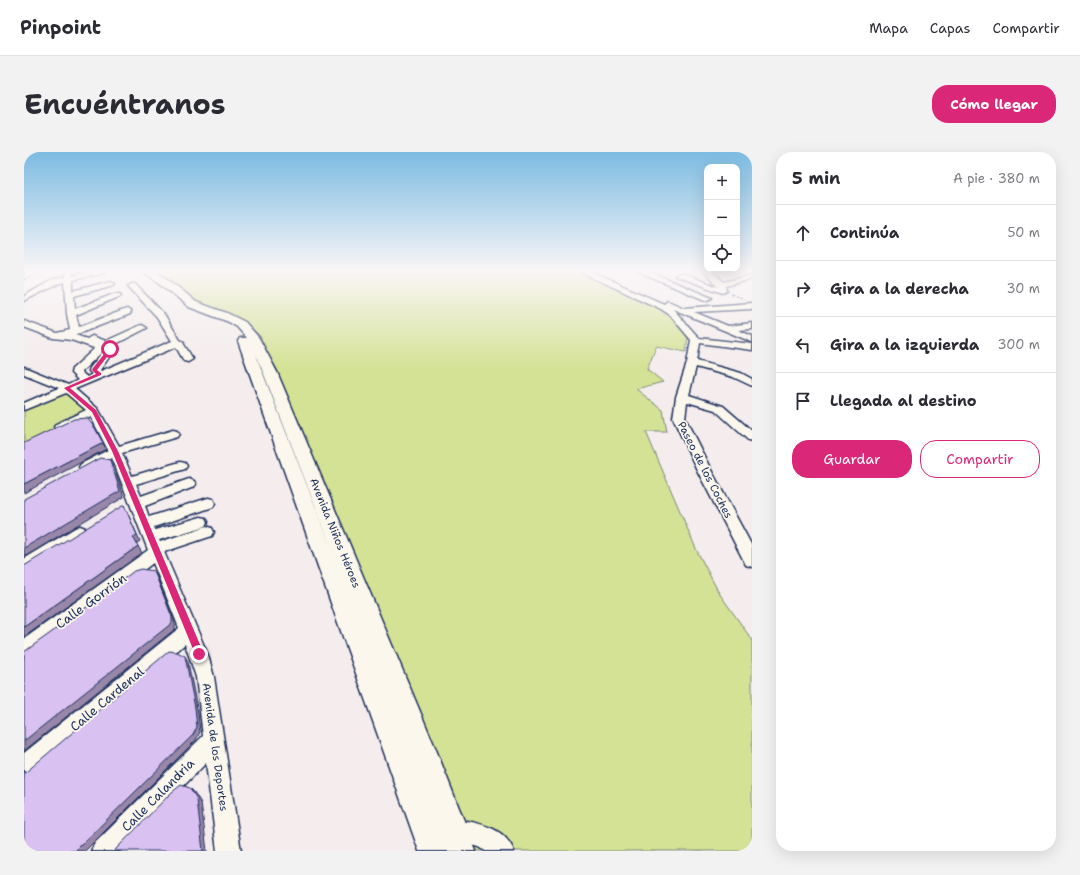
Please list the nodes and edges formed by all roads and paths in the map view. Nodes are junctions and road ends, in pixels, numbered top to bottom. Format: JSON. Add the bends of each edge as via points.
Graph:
{"nodes":[{"id":1,"x":70,"y":303,"type":"edge"},
{"id":2,"x":100,"y":303,"type":"edge"},
{"id":3,"x":152,"y":303,"type":"edge"},
{"id":4,"x":180,"y":303,"type":"edge"},
{"id":5,"x":190,"y":303,"type":"edge"},
{"id":6,"x":654,"y":303,"type":"edge"},
{"id":7,"x":675,"y":303,"type":"edge"},
{"id":8,"x":697,"y":303,"type":"edge"},
{"id":9,"x":749,"y":303,"type":"edge"},
{"id":10,"x":686,"y":307,"type":"junction"},
{"id":11,"x":127,"y":312,"type":"dead end"},
{"id":12,"x":673,"y":313,"type":"junction"},
{"id":13,"x":71,"y":314,"type":"junction"},
{"id":14,"x":24,"y":324,"type":"edge"},
{"id":15,"x":752,"y":326,"type":"edge"},
{"id":16,"x":142,"y":328,"type":"dead end"},
{"id":17,"x":728,"y":328,"type":"junction"},
{"id":18,"x":75,"y":332,"type":"junction"},
{"id":19,"x":56,"y":336,"type":"junction"},
{"id":20,"x":752,"y":339,"type":"edge"},
{"id":21,"x":696,"y":340,"type":"junction"},
{"id":22,"x":179,"y":342,"type":"junction"},
{"id":23,"x":106,"y":345,"type":"junction"},
{"id":24,"x":752,"y":347,"type":"edge"},
{"id":25,"x":188,"y":359,"type":"dead end"},
{"id":26,"x":692,"y":363,"type":"junction"},
{"id":27,"x":24,"y":370,"type":"edge"},
{"id":28,"x":263,"y":373,"type":"junction"},
{"id":29,"x":99,"y":374,"type":"junction"},
{"id":30,"x":84,"y":380,"type":"junction"},
{"id":31,"x":752,"y":383,"type":"edge"},
{"id":32,"x":67,"y":388,"type":"junction"},
{"id":33,"x":682,"y":397,"type":"junction"},
{"id":34,"x":24,"y":407,"type":"edge"},
{"id":35,"x":94,"y":411,"type":"junction"},
{"id":36,"x":47,"y":434,"type":"edge"},
{"id":37,"x":173,"y":434,"type":"dead end"},
{"id":38,"x":752,"y":437,"type":"edge"},
{"id":39,"x":115,"y":451,"type":"junction"},
{"id":40,"x":180,"y":466,"type":"dead end"},
{"id":41,"x":73,"y":474,"type":"edge"},
{"id":42,"x":175,"y":481,"type":"dead end"},
{"id":43,"x":189,"y":484,"type":"dead end"},
{"id":44,"x":131,"y":497,"type":"junction"},
{"id":45,"x":208,"y":503,"type":"dead end"},
{"id":46,"x":89,"y":526,"type":"edge"},
{"id":47,"x":204,"y":527,"type":"dead end"},
{"id":48,"x":152,"y":540,"type":"junction"},
{"id":49,"x":752,"y":561,"type":"edge"},
{"id":50,"x":24,"y":567,"type":"edge"},
{"id":51,"x":189,"y":630,"type":"junction"},
{"id":52,"x":24,"y":650,"type":"edge"},
{"id":53,"x":214,"y":740,"type":"junction"},
{"id":54,"x":24,"y":767,"type":"edge"},
{"id":55,"x":458,"y":843,"type":"edge"},
{"id":56,"x":103,"y":851,"type":"edge"},
{"id":57,"x":229,"y":851,"type":"edge"},
{"id":58,"x":433,"y":851,"type":"edge"},
{"id":59,"x":502,"y":851,"type":"edge"}],
"edges":[{"from":1,"to":13,"type":"street"},
{"from":2,"to":13,"type":"street"},
{"from":3,"to":22,"type":"street"},
{"from":4,"to":28,"type":"main road","name":"Avenida Niños Héroes","via":[[228,324],[242,336]]},
{"from":5,"to":28,"type":"main road","name":"Avenida Niños Héroes","via":[[241,324],[252,334]]},
{"from":6,"to":12,"type":"street"},
{"from":7,"to":10,"type":"street"},
{"from":8,"to":10,"type":"street"},
{"from":9,"to":10,"type":"street","via":[[702,308]]},
{"from":10,"to":12,"type":"street"},
{"from":10,"to":17,"type":"street"},
{"from":11,"to":18,"type":"street"},
{"from":12,"to":21,"type":"street"},
{"from":13,"to":18,"type":"street"},
{"from":14,"to":19,"type":"street"},
{"from":15,"to":17,"type":"street"},
{"from":16,"to":23,"type":"street"},
{"from":17,"to":20,"type":"street"},
{"from":18,"to":19,"type":"street"},
{"from":18,"to":23,"type":"street"},
{"from":19,"to":30,"type":"street","via":[[73,337],[99,347],[98,351],[76,371]]},
{"from":21,"to":24,"type":"street"},
{"from":21,"to":26,"type":"street","name":"Paseo de los Coches"},
{"from":22,"to":25,"type":"street"},
{"from":22,"to":29,"type":"street"},
{"from":23,"to":29,"type":"street","via":[[110,349],[94,370]]},
{"from":26,"to":31,"type":"street","via":[[737,375]]},
{"from":26,"to":33,"type":"street","name":"Paseo de los Coches"},
{"from":27,"to":32,"type":"street","name":"Avenida de los Deportes"},
{"from":28,"to":55,"type":"main road","name":"Avenida Niños Héroes","via":[[425,757]]},
{"from":28,"to":58,"type":"main road","name":"Avenida Niños Héroes"},
{"from":29,"to":30,"type":"street"},
{"from":30,"to":32,"type":"street"},
{"from":32,"to":34,"type":"street"},
{"from":32,"to":35,"type":"street","name":"Avenida de los Deportes"},
{"from":33,"to":38,"type":"street","via":[[718,408]]},
{"from":33,"to":49,"type":"street","name":"Paseo de los Coches","via":[[679,411],[682,426]]},
{"from":35,"to":36,"type":"street"},
{"from":35,"to":39,"type":"street","name":"Avenida de los Deportes"},
{"from":37,"to":39,"type":"street"},
{"from":39,"to":41,"type":"street"},
{"from":39,"to":44,"type":"street","name":"Avenida de los Deportes"},
{"from":40,"to":44,"type":"street"},
{"from":42,"to":44,"type":"street"},
{"from":43,"to":44,"type":"street"},
{"from":44,"to":48,"type":"street","name":"Avenida de los Deportes"},
{"from":45,"to":48,"type":"street"},
{"from":46,"to":50,"type":"street"},
{"from":47,"to":48,"type":"street"},
{"from":48,"to":51,"type":"street","name":"Avenida de los Deportes"},
{"from":48,"to":52,"type":"street","name":"Calle Gorrión"},
{"from":51,"to":53,"type":"street","name":"Avenida de los Deportes","via":[[205,677]]},
{"from":51,"to":54,"type":"street","name":"Calle Cardenal"},
{"from":53,"to":56,"type":"street","name":"Calle Calandria"},
{"from":53,"to":57,"type":"street","name":"Avenida de los Deportes"},
{"from":55,"to":58,"type":"street"},
{"from":55,"to":59,"type":"street","via":[[468,833],[489,838]]}]}
